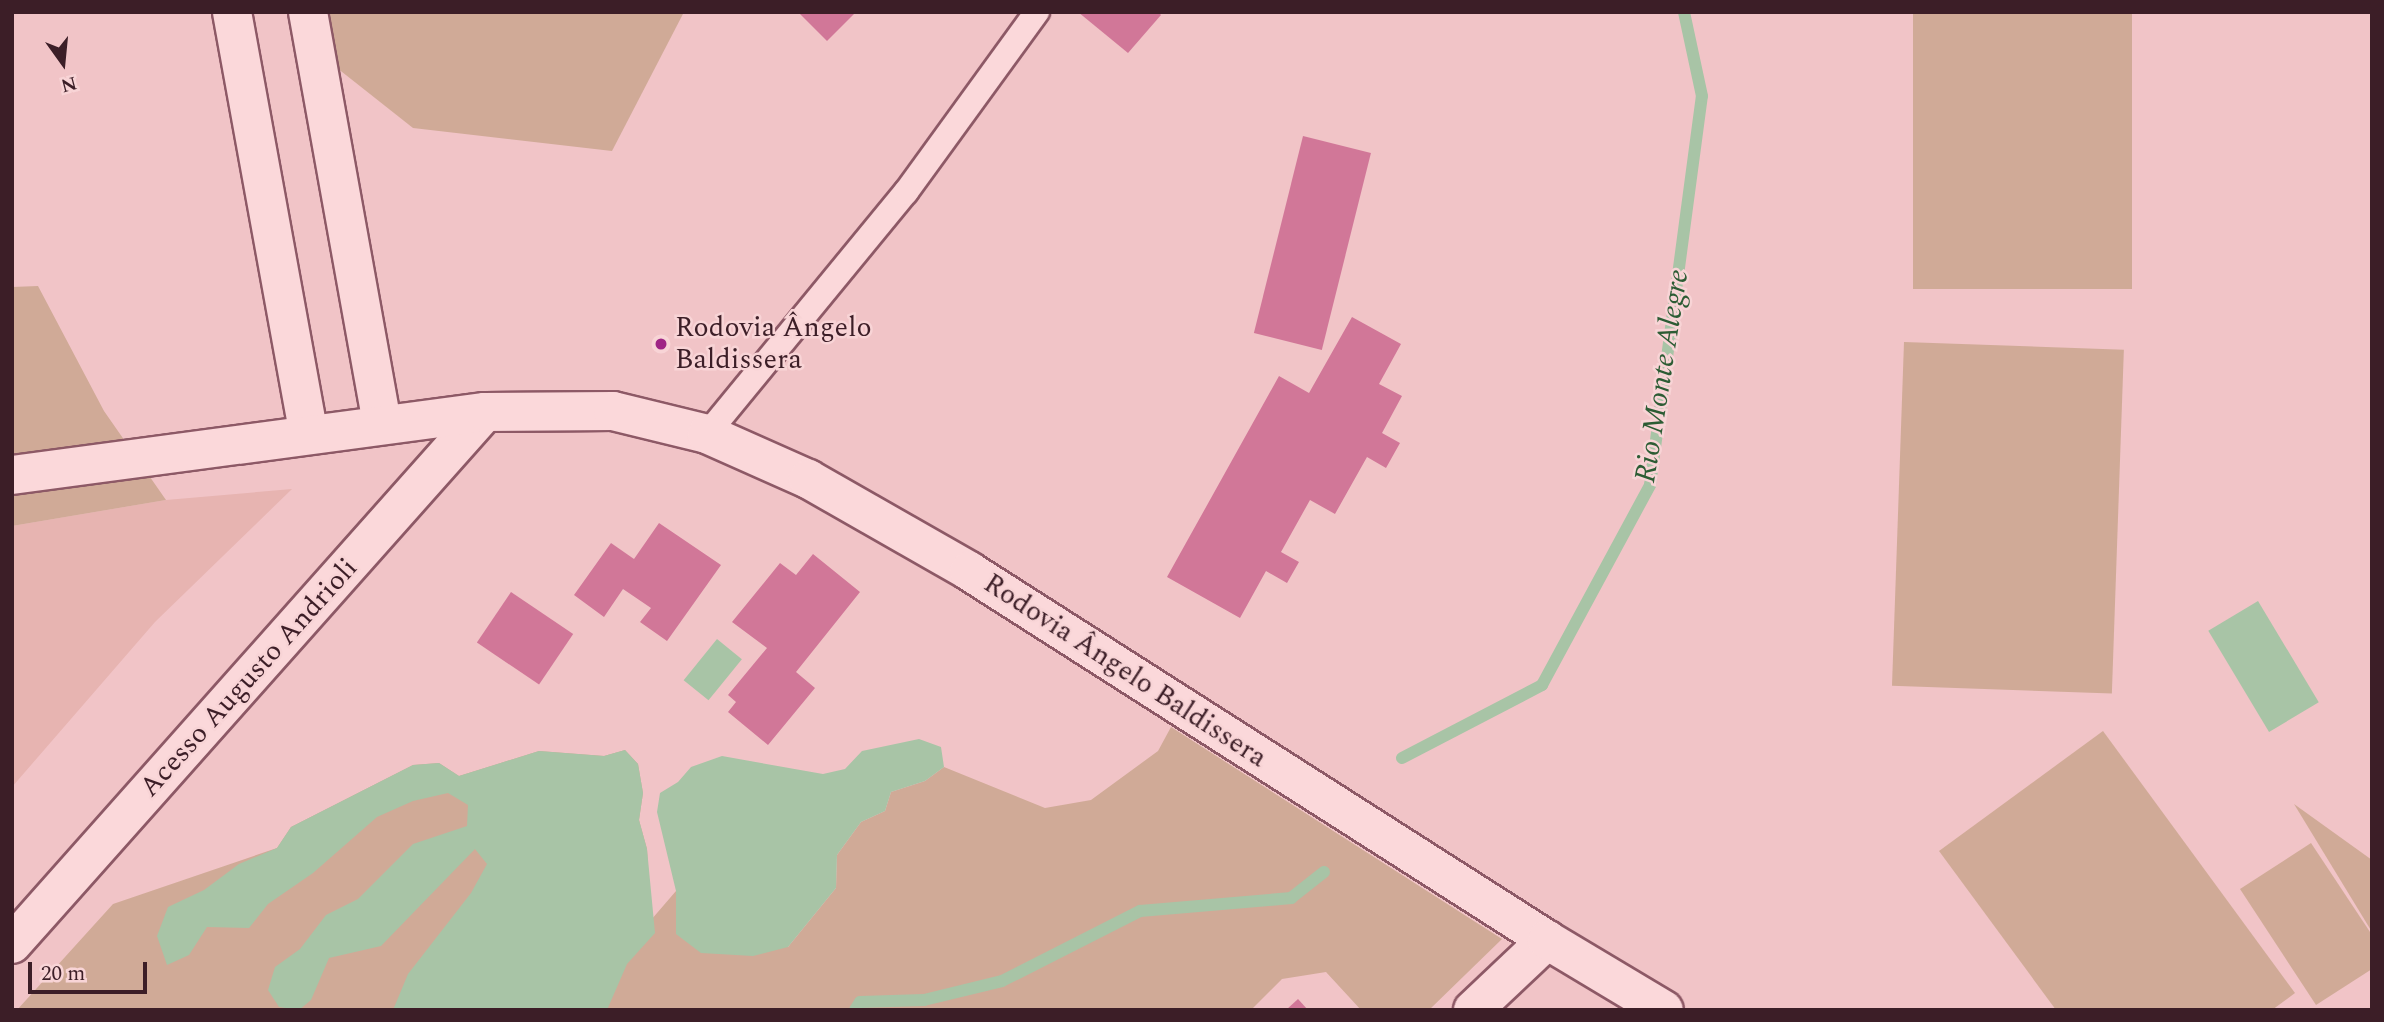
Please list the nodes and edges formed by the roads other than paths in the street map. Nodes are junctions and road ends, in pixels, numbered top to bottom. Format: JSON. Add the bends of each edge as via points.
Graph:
{"nodes":[{"id":1,"x":232,"y":12,"type":"edge"},
{"id":2,"x":308,"y":12,"type":"edge"},
{"id":3,"x":1037,"y":12,"type":"edge"},
{"id":4,"x":485,"y":412,"type":"junction"},
{"id":5,"x":382,"y":423,"type":"junction"},
{"id":6,"x":308,"y":432,"type":"junction"},
{"id":7,"x":707,"y":434,"type":"junction"},
{"id":8,"x":12,"y":475,"type":"edge"},
{"id":9,"x":1547,"y":940,"type":"junction"},
{"id":10,"x":12,"y":944,"type":"edge"},
{"id":11,"x":1473,"y":1010,"type":"edge"},
{"id":12,"x":1664,"y":1010,"type":"edge"}],
"edges":[{"from":1,"to":6,"type":"street"},
{"from":2,"to":5,"type":"street"},
{"from":3,"to":7,"type":"lane","via":[[906,192]]},
{"from":4,"to":5,"type":"street","name":"Rodovia Ângelo Baldissera"},
{"from":4,"to":7,"type":"street","name":"Rodovia Ângelo Baldissera","via":[[613,411]]},
{"from":4,"to":10,"type":"street","name":"Acesso Augusto Andrioli"},
{"from":5,"to":6,"type":"street","name":"Rodovia Ângelo Baldissera"},
{"from":6,"to":8,"type":"street","name":"Rodovia Ângelo Baldissera"},
{"from":7,"to":9,"type":"street","name":"Rodovia Ângelo Baldissera","via":[[808,479],[970,571]]},
{"from":9,"to":11,"type":"street"},
{"from":9,"to":12,"type":"street","name":"Rodovia Ângelo Baldissera"}]}
